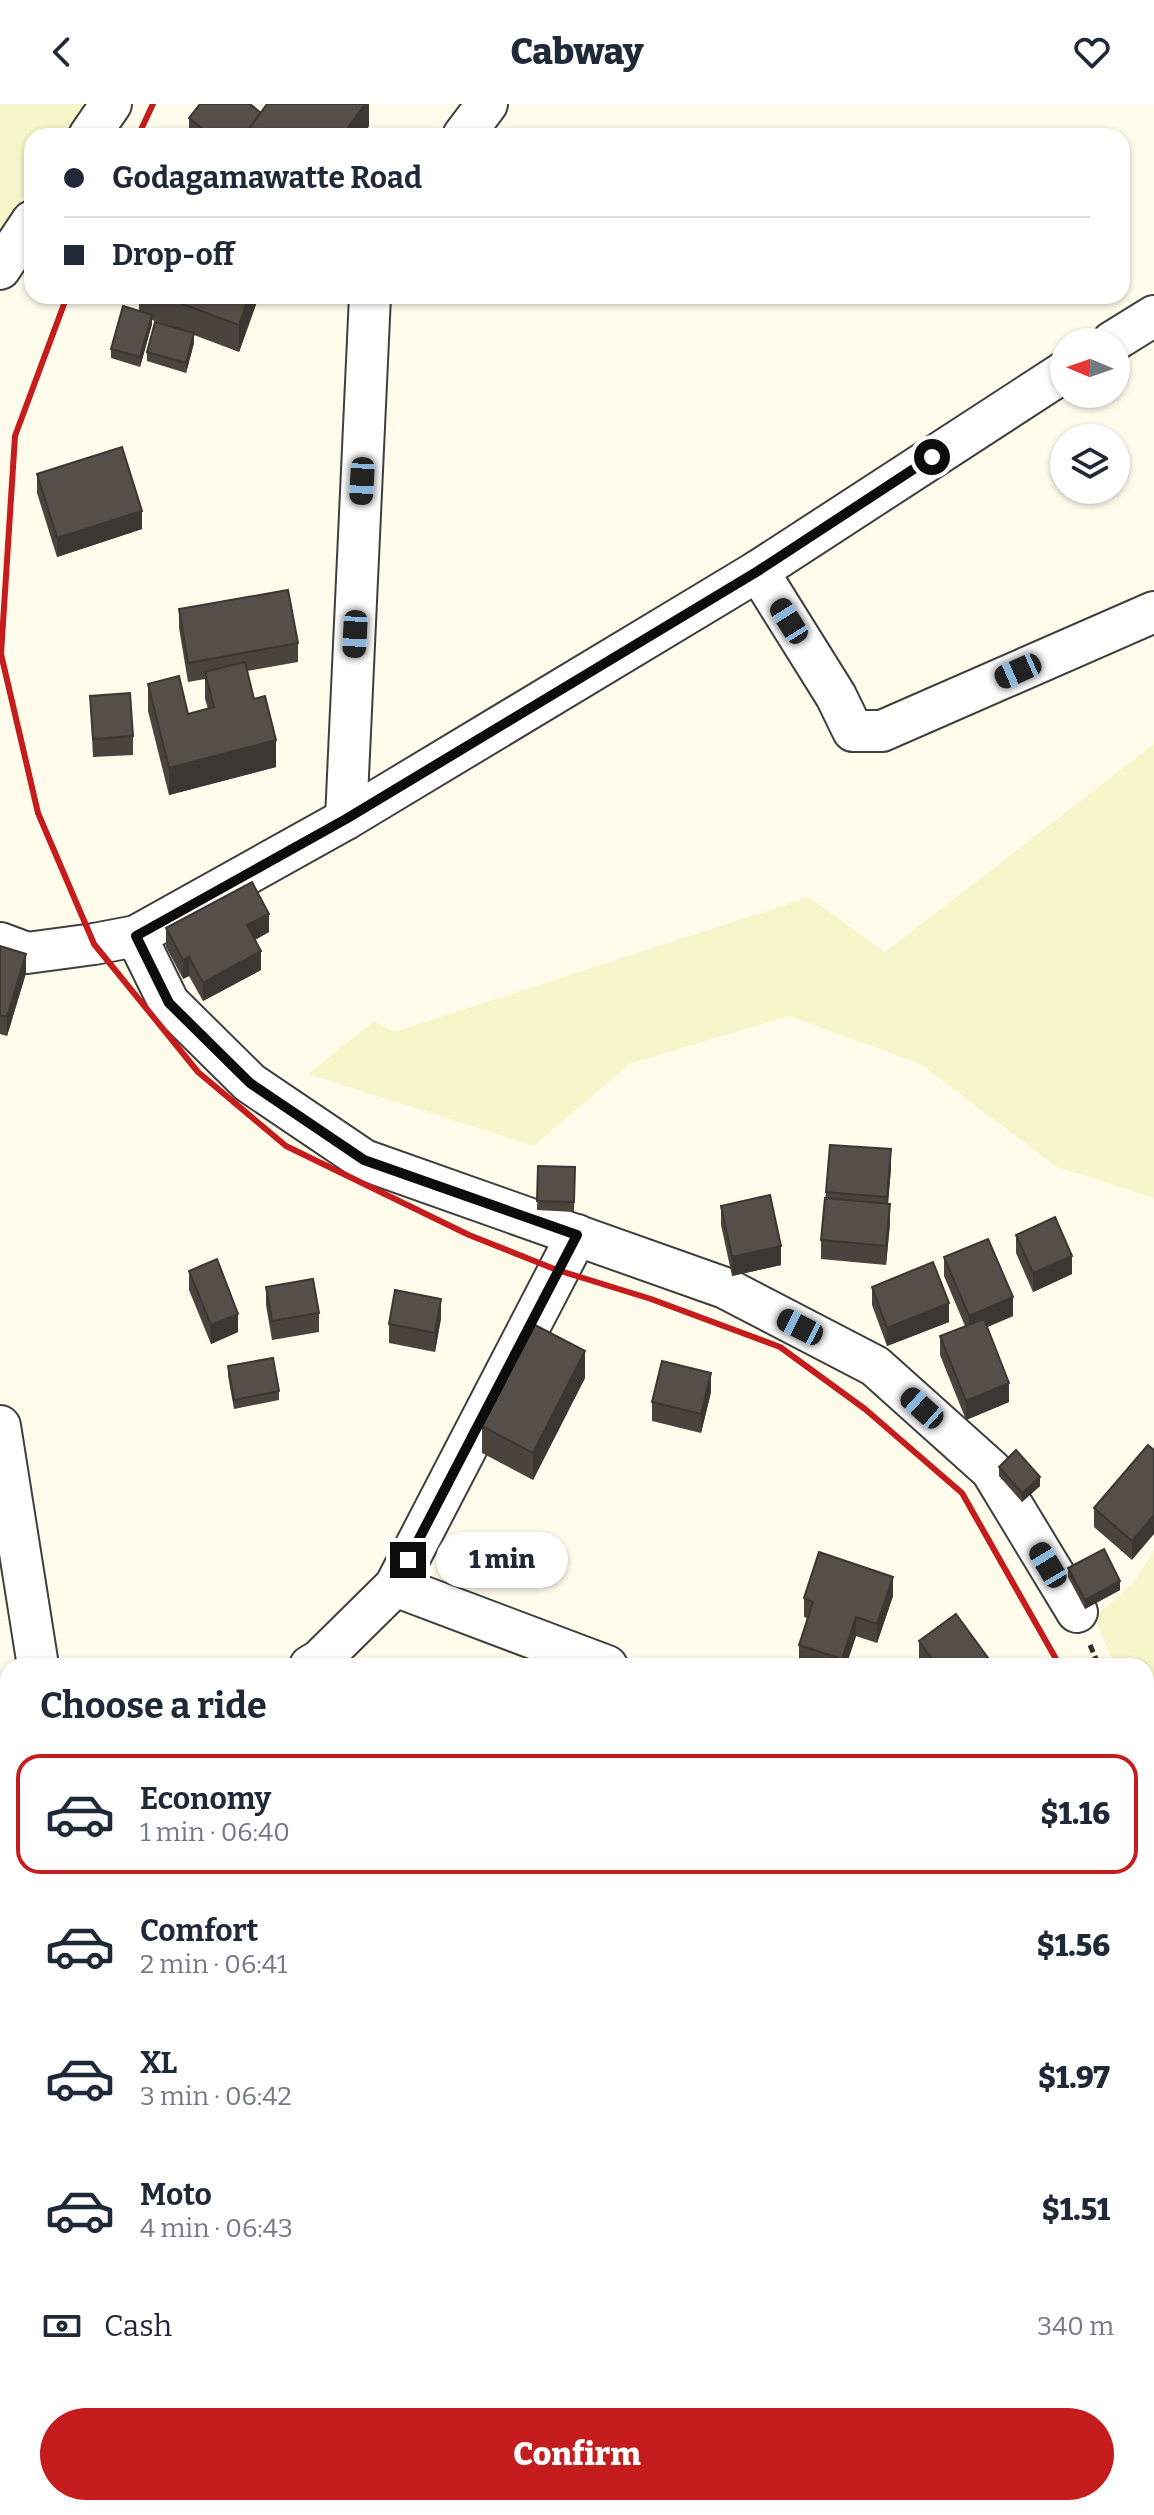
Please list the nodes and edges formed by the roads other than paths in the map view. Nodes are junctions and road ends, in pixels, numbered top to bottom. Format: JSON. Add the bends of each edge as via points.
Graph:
{"nodes":[{"id":1,"x":111,"y":104,"type":"edge"},
{"id":2,"x":487,"y":104,"type":"edge"},
{"id":3,"x":94,"y":128,"type":"edge"},
{"id":4,"x":469,"y":128,"type":"edge"},
{"id":5,"x":24,"y":233,"type":"edge"},
{"id":6,"x":0,"y":269,"type":"edge"},
{"id":7,"x":370,"y":304,"type":"edge"},
{"id":8,"x":1154,"y":316,"type":"edge"},
{"id":9,"x":1130,"y":331,"type":"edge"},
{"id":10,"x":1050,"y":381,"type":"edge"},
{"id":11,"x":758,"y":571,"type":"junction"},
{"id":12,"x":1154,"y":612,"type":"edge"},
{"id":13,"x":346,"y":819,"type":"junction"},
{"id":14,"x":136,"y":936,"type":"junction"},
{"id":15,"x":0,"y":943,"type":"edge"},
{"id":16,"x":577,"y":1235,"type":"junction"},
{"id":17,"x":0,"y":1426,"type":"edge"},
{"id":18,"x":395,"y":1586,"type":"junction"},
{"id":19,"x":1077,"y":1612,"type":"dead end"},
{"id":20,"x":37,"y":1658,"type":"edge"},
{"id":21,"x":322,"y":1658,"type":"edge"},
{"id":22,"x":586,"y":1658,"type":"edge"}],
"edges":[{"from":1,"to":3,"type":"street"},
{"from":2,"to":4,"type":"street"},
{"from":5,"to":6,"type":"street"},
{"from":7,"to":13,"type":"street"},
{"from":8,"to":9,"type":"street"},
{"from":10,"to":11,"type":"street"},
{"from":11,"to":12,"type":"street","via":[[853,731],[882,731]]},
{"from":11,"to":13,"type":"street"},
{"from":13,"to":14,"type":"street"},
{"from":14,"to":15,"type":"street","via":[[27,953]]},
{"from":14,"to":16,"type":"street","via":[[169,1003],[250,1083],[364,1160]]},
{"from":16,"to":18,"type":"street"},
{"from":16,"to":19,"type":"street","via":[[725,1288],[875,1366],[991,1470]]},
{"from":17,"to":20,"type":"street"},
{"from":18,"to":21,"type":"street"},
{"from":18,"to":22,"type":"street"}]}
